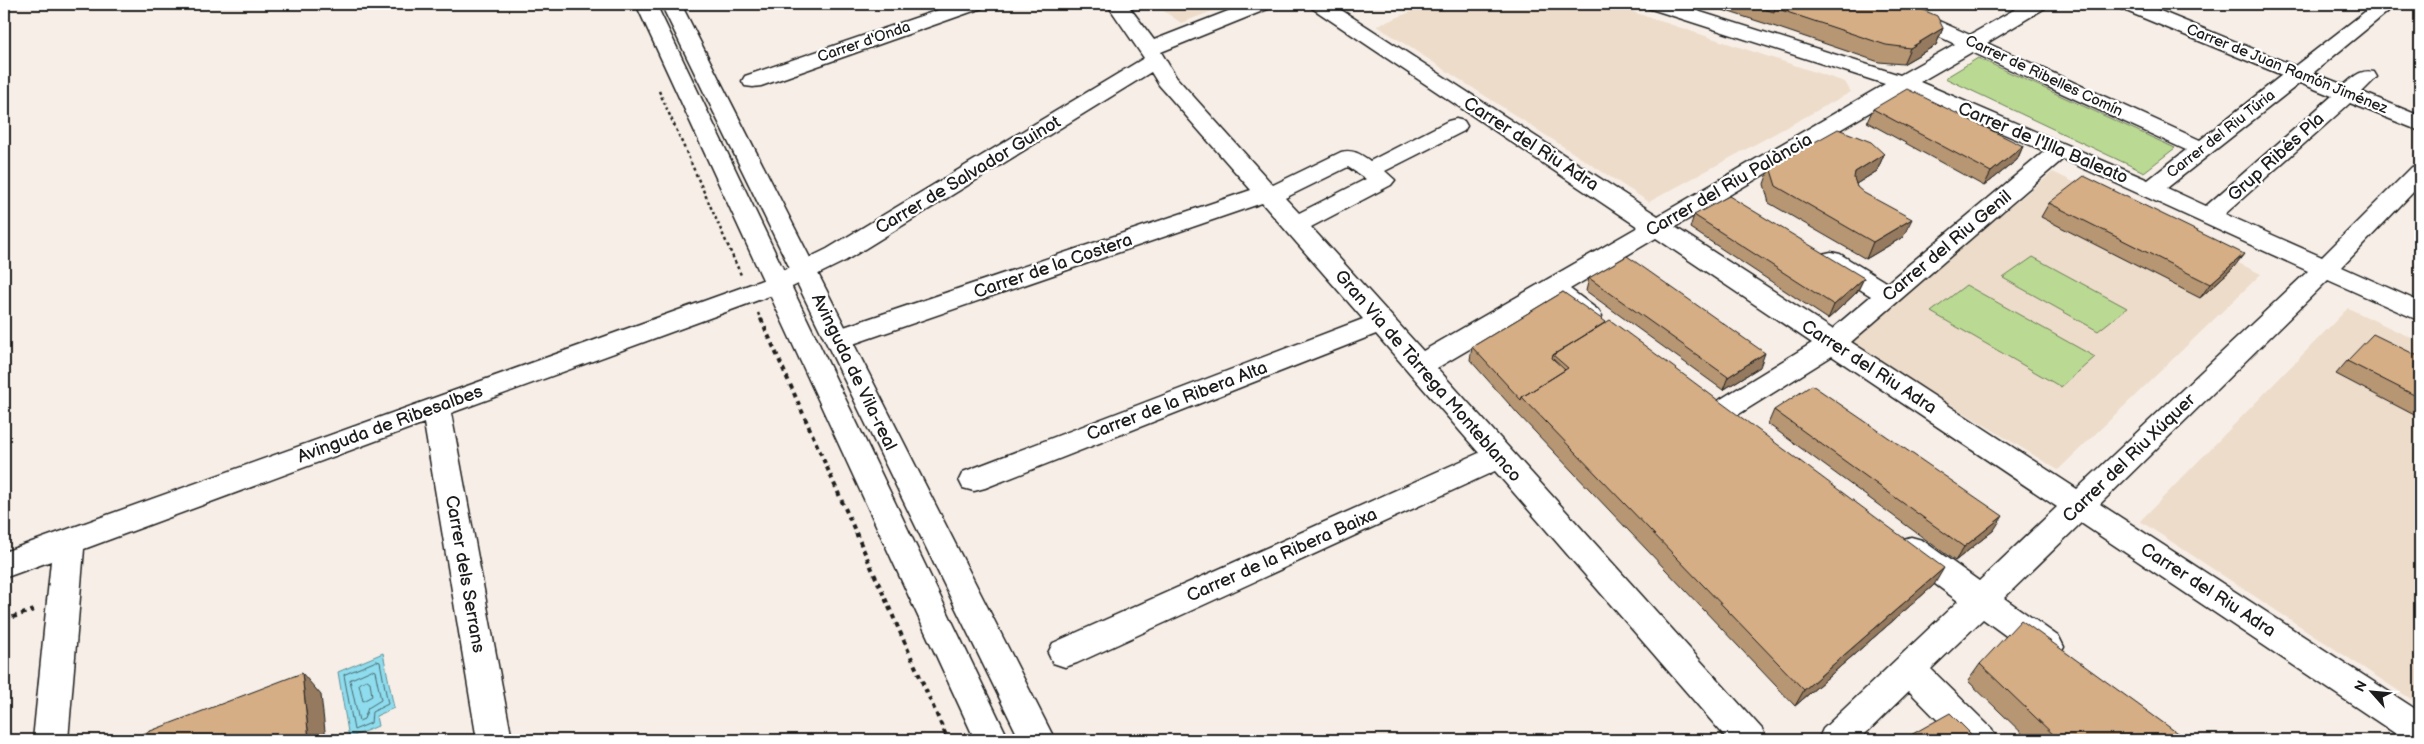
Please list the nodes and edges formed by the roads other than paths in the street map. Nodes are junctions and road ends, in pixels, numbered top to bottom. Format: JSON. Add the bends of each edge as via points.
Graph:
{"nodes":[{"id":1,"x":646,"y":4,"type":"edge"},
{"id":2,"x":671,"y":4,"type":"edge"},
{"id":3,"x":975,"y":4,"type":"edge"},
{"id":4,"x":1117,"y":4,"type":"edge"},
{"id":5,"x":1263,"y":4,"type":"edge"},
{"id":6,"x":1319,"y":4,"type":"edge"},
{"id":7,"x":1655,"y":4,"type":"edge"},
{"id":8,"x":1885,"y":4,"type":"edge"},
{"id":9,"x":2038,"y":4,"type":"edge"},
{"id":10,"x":2126,"y":4,"type":"edge"},
{"id":11,"x":2387,"y":4,"type":"edge"},
{"id":12,"x":1971,"y":43,"type":"junction"},
{"id":13,"x":1153,"y":55,"type":"junction"},
{"id":14,"x":2298,"y":74,"type":"junction"},
{"id":15,"x":2366,"y":77,"type":"dead end"},
{"id":16,"x":753,"y":81,"type":"dead end"},
{"id":17,"x":1902,"y":83,"type":"junction"},
{"id":18,"x":2347,"y":94,"type":"junction"},
{"id":19,"x":2420,"y":124,"type":"edge"},
{"id":20,"x":1456,"y":126,"type":"dead end"},
{"id":21,"x":2062,"y":149,"type":"junction"},
{"id":22,"x":2202,"y":149,"type":"junction"},
{"id":23,"x":1369,"y":170,"type":"junction"},
{"id":24,"x":2420,"y":172,"type":"edge"},
{"id":25,"x":2150,"y":190,"type":"junction"},
{"id":26,"x":1717,"y":192,"type":"junction"},
{"id":27,"x":1268,"y":195,"type":"junction"},
{"id":28,"x":1742,"y":207,"type":"edge"},
{"id":29,"x":2209,"y":216,"type":"junction"},
{"id":30,"x":1295,"y":225,"type":"junction"},
{"id":31,"x":1657,"y":227,"type":"junction"},
{"id":32,"x":1808,"y":246,"type":"edge"},
{"id":33,"x":2326,"y":269,"type":"junction"},
{"id":34,"x":804,"y":272,"type":"junction"},
{"id":35,"x":763,"y":289,"type":"junction"},
{"id":36,"x":1552,"y":289,"type":"junction"},
{"id":37,"x":1890,"y":296,"type":"junction"},
{"id":38,"x":2420,"y":312,"type":"edge"},
{"id":39,"x":1380,"y":322,"type":"junction"},
{"id":40,"x":1608,"y":330,"type":"edge"},
{"id":41,"x":838,"y":339,"type":"junction"},
{"id":42,"x":1832,"y":343,"type":"junction"},
{"id":43,"x":1419,"y":366,"type":"junction"},
{"id":44,"x":1697,"y":394,"type":"edge"},
{"id":45,"x":436,"y":408,"type":"junction"},
{"id":46,"x":1499,"y":457,"type":"junction"},
{"id":47,"x":974,"y":480,"type":"dead end"},
{"id":48,"x":2079,"y":505,"type":"junction"},
{"id":49,"x":1886,"y":531,"type":"edge"},
{"id":50,"x":68,"y":541,"type":"junction"},
{"id":51,"x":4,"y":565,"type":"edge"},
{"id":52,"x":1981,"y":600,"type":"junction"},
{"id":53,"x":1065,"y":653,"type":"dead end"},
{"id":54,"x":2066,"y":662,"type":"edge"},
{"id":55,"x":1908,"y":669,"type":"junction"},
{"id":56,"x":2420,"y":731,"type":"edge"},
{"id":57,"x":50,"y":740,"type":"edge"},
{"id":58,"x":495,"y":740,"type":"edge"},
{"id":59,"x":992,"y":740,"type":"edge"},
{"id":60,"x":1038,"y":740,"type":"edge"},
{"id":61,"x":1750,"y":740,"type":"edge"},
{"id":62,"x":1834,"y":740,"type":"edge"},
{"id":63,"x":1980,"y":740,"type":"edge"}],
"edges":[{"from":1,"to":35,"type":"street","name":"Avinguda de Vila-real"},
{"from":2,"to":34,"type":"street","name":"Avinguda de Vila-real"},
{"from":3,"to":16,"type":"street","name":"Carrer d'Onda"},
{"from":4,"to":13,"type":"street","name":"Gran Via de Tàrrega Monteblanco"},
{"from":5,"to":13,"type":"street","name":"Carrer de Salvador Guinot"},
{"from":6,"to":31,"type":"street","name":"Carrer del Riu Adra"},
{"from":7,"to":17,"type":"street","name":"Carrer de l'Illa Baleato"},
{"from":8,"to":12,"type":"street","name":"Carrer de Ribelles Comín"},
{"from":9,"to":12,"type":"street","name":"Carrer del Riu Palància"},
{"from":10,"to":14,"type":"street","name":"Carrer de Juan Ramón Jiménez"},
{"from":11,"to":14,"type":"street","name":"Carrer del Riu Túria"},
{"from":12,"to":17,"type":"street","name":"Carrer del Riu Palància"},
{"from":12,"to":22,"type":"street","name":"Carrer de Ribelles Comín"},
{"from":13,"to":27,"type":"street","name":"Gran Via de Tàrrega Monteblanco","via":[[1167,80]]},
{"from":13,"to":34,"type":"street","name":"Carrer de Salvador Guinot"},
{"from":14,"to":18,"type":"street","name":"Carrer de Juan Ramón Jiménez"},
{"from":14,"to":22,"type":"street","name":"Carrer del Riu Túria"},
{"from":15,"to":18,"type":"street","name":"Grup Ribés Pla"},
{"from":17,"to":21,"type":"street","name":"Carrer de l'Illa Baleato"},
{"from":17,"to":26,"type":"street","name":"Carrer del Riu Palància"},
{"from":18,"to":19,"type":"street","name":"Carrer de Juan Ramón Jiménez"},
{"from":18,"to":29,"type":"street","name":"Grup Ribés Pla"},
{"from":20,"to":23,"type":"street"},
{"from":21,"to":25,"type":"street","name":"Carrer de l'Illa Baleato"},
{"from":21,"to":37,"type":"street","name":"Carrer del Riu Genil"},
{"from":22,"to":25,"type":"street","name":"Carrer del Riu Túria"},
{"from":23,"to":27,"type":"street","name":"Carrer de la Costera","via":[[1350,157]]},
{"from":23,"to":30,"type":"street","via":[[1383,180]]},
{"from":24,"to":33,"type":"street","name":"Carrer del Riu Xúquer"},
{"from":25,"to":29,"type":"street","name":"Carrer de l'Illa Baleato"},
{"from":26,"to":28,"type":"street"},
{"from":26,"to":31,"type":"street","name":"Carrer del Riu Palància"},
{"from":27,"to":30,"type":"street","name":"Gran Via de Tàrrega Monteblanco"},
{"from":27,"to":41,"type":"street","name":"Carrer de la Costera"},
{"from":29,"to":33,"type":"street","name":"Carrer de l'Illa Baleato"},
{"from":30,"to":39,"type":"street","name":"Gran Via de Tàrrega Monteblanco"},
{"from":31,"to":36,"type":"street","name":"Carrer del Riu Palància"},
{"from":31,"to":42,"type":"street","name":"Carrer del Riu Adra"},
{"from":32,"to":37,"type":"street"},
{"from":33,"to":38,"type":"street","name":"Carrer de l'Illa Baleato"},
{"from":33,"to":48,"type":"street","name":"Carrer del Riu Xúquer"},
{"from":34,"to":35,"type":"street","name":"Carrer de Salvador Guinot"},
{"from":34,"to":41,"type":"street","name":"Avinguda de Vila-real"},
{"from":35,"to":45,"type":"street","name":"Avinguda de Ribesalbes"},
{"from":35,"to":59,"type":"street","name":"Avinguda de Vila-real"},
{"from":36,"to":40,"type":"street"},
{"from":36,"to":43,"type":"street","name":"Carrer del Riu Palància"},
{"from":37,"to":42,"type":"street","name":"Carrer del Riu Genil"},
{"from":39,"to":43,"type":"street","name":"Gran Via de Tàrrega Monteblanco"},
{"from":39,"to":47,"type":"street","name":"Carrer de la Ribera Alta"},
{"from":41,"to":60,"type":"street","name":"Avinguda de Vila-real"},
{"from":42,"to":44,"type":"street","name":"Carrer del Riu Genil","via":[[1733,420]]},
{"from":42,"to":48,"type":"street","name":"Carrer del Riu Adra"},
{"from":43,"to":46,"type":"street","name":"Gran Via de Tàrrega Monteblanco"},
{"from":45,"to":50,"type":"street","name":"Avinguda de Ribesalbes"},
{"from":45,"to":58,"type":"street","name":"Carrer dels Serrans"},
{"from":46,"to":53,"type":"street","name":"Carrer de la Ribera Baixa"},
{"from":46,"to":61,"type":"street","name":"Gran Via de Tàrrega Monteblanco"},
{"from":48,"to":52,"type":"street","name":"Carrer del Riu Xúquer"},
{"from":48,"to":56,"type":"street","name":"Carrer del Riu Adra"},
{"from":49,"to":52,"type":"street"},
{"from":50,"to":51,"type":"street","name":"Avinguda de Ribesalbes"},
{"from":50,"to":57,"type":"street"},
{"from":52,"to":54,"type":"street"},
{"from":52,"to":55,"type":"street","name":"Carrer del Riu Xúquer"},
{"from":55,"to":62,"type":"street","name":"Carrer del Riu Xúquer"},
{"from":55,"to":63,"type":"street"}]}
